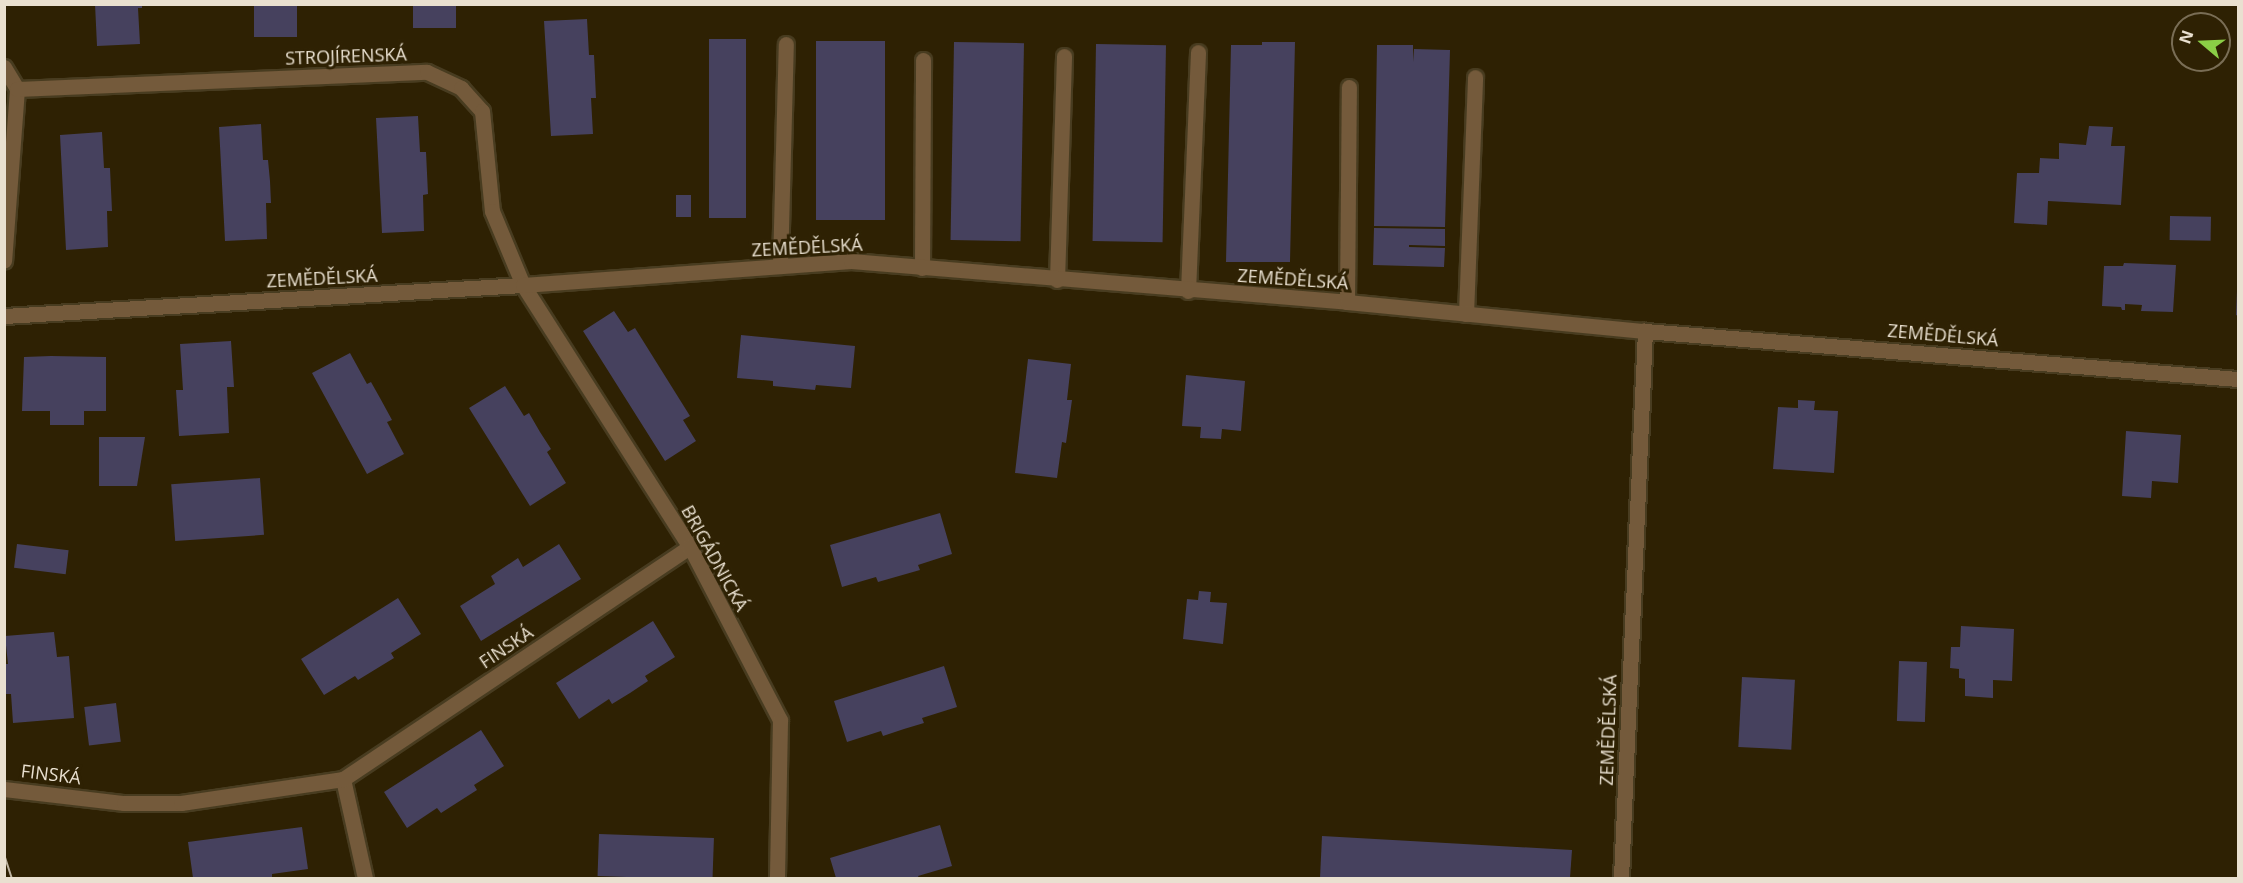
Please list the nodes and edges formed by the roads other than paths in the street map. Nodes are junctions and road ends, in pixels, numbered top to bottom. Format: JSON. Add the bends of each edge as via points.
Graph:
{"nodes":[{"id":1,"x":786,"y":44,"type":"dead end"},
{"id":2,"x":1198,"y":52,"type":"dead end"},
{"id":3,"x":1064,"y":56,"type":"dead end"},
{"id":4,"x":923,"y":60,"type":"dead end"},
{"id":5,"x":4,"y":67,"type":"edge"},
{"id":6,"x":1475,"y":77,"type":"dead end"},
{"id":7,"x":1349,"y":87,"type":"dead end"},
{"id":8,"x":17,"y":89,"type":"junction"},
{"id":9,"x":4,"y":261,"type":"edge"},
{"id":10,"x":780,"y":266,"type":"junction"},
{"id":11,"x":922,"y":268,"type":"junction"},
{"id":12,"x":1057,"y":279,"type":"junction"},
{"id":13,"x":523,"y":285,"type":"junction"},
{"id":14,"x":1188,"y":291,"type":"junction"},
{"id":15,"x":1347,"y":302,"type":"junction"},
{"id":16,"x":1467,"y":314,"type":"junction"},
{"id":17,"x":4,"y":316,"type":"edge"},
{"id":18,"x":1645,"y":331,"type":"junction"},
{"id":19,"x":2238,"y":379,"type":"edge"},
{"id":20,"x":690,"y":547,"type":"junction"},
{"id":21,"x":343,"y":778,"type":"junction"},
{"id":22,"x":4,"y":789,"type":"edge"},
{"id":23,"x":365,"y":879,"type":"edge"},
{"id":24,"x":777,"y":879,"type":"edge"},
{"id":25,"x":1621,"y":879,"type":"edge"}],
"edges":[{"from":1,"to":10,"type":"street"},
{"from":2,"to":14,"type":"street"},
{"from":3,"to":12,"type":"street"},
{"from":4,"to":11,"type":"street"},
{"from":5,"to":8,"type":"street"},
{"from":6,"to":16,"type":"street"},
{"from":7,"to":15,"type":"street"},
{"from":8,"to":9,"type":"street"},
{"from":8,"to":13,"type":"street","name":"STROJÍRENSKÁ","via":[[427,72],[461,88],[482,111],[492,211]]},
{"from":10,"to":11,"type":"street","name":"ZEMĚDĚLSKÁ","via":[[851,261]]},
{"from":10,"to":13,"type":"street","name":"ZEMĚDĚLSKÁ"},
{"from":11,"to":12,"type":"street","name":"ZEMĚDĚLSKÁ"},
{"from":12,"to":14,"type":"street","name":"ZEMĚDĚLSKÁ"},
{"from":13,"to":17,"type":"street","name":"ZEMĚDĚLSKÁ"},
{"from":13,"to":20,"type":"street","name":"BRIGÁDNICKÁ"},
{"from":14,"to":15,"type":"street","name":"ZEMĚDĚLSKÁ"},
{"from":15,"to":16,"type":"street","name":"ZEMĚDĚLSKÁ"},
{"from":16,"to":18,"type":"street","name":"ZEMĚDĚLSKÁ"},
{"from":18,"to":19,"type":"street","name":"ZEMĚDĚLSKÁ"},
{"from":18,"to":25,"type":"street","name":"ZEMĚDĚLSKÁ"},
{"from":20,"to":21,"type":"street","name":"FINSKÁ"},
{"from":20,"to":24,"type":"street","name":"BRIGÁDNICKÁ","via":[[780,720]]},
{"from":21,"to":22,"type":"street","name":"FINSKÁ","via":[[181,802],[124,804]]},
{"from":21,"to":23,"type":"street"}]}
